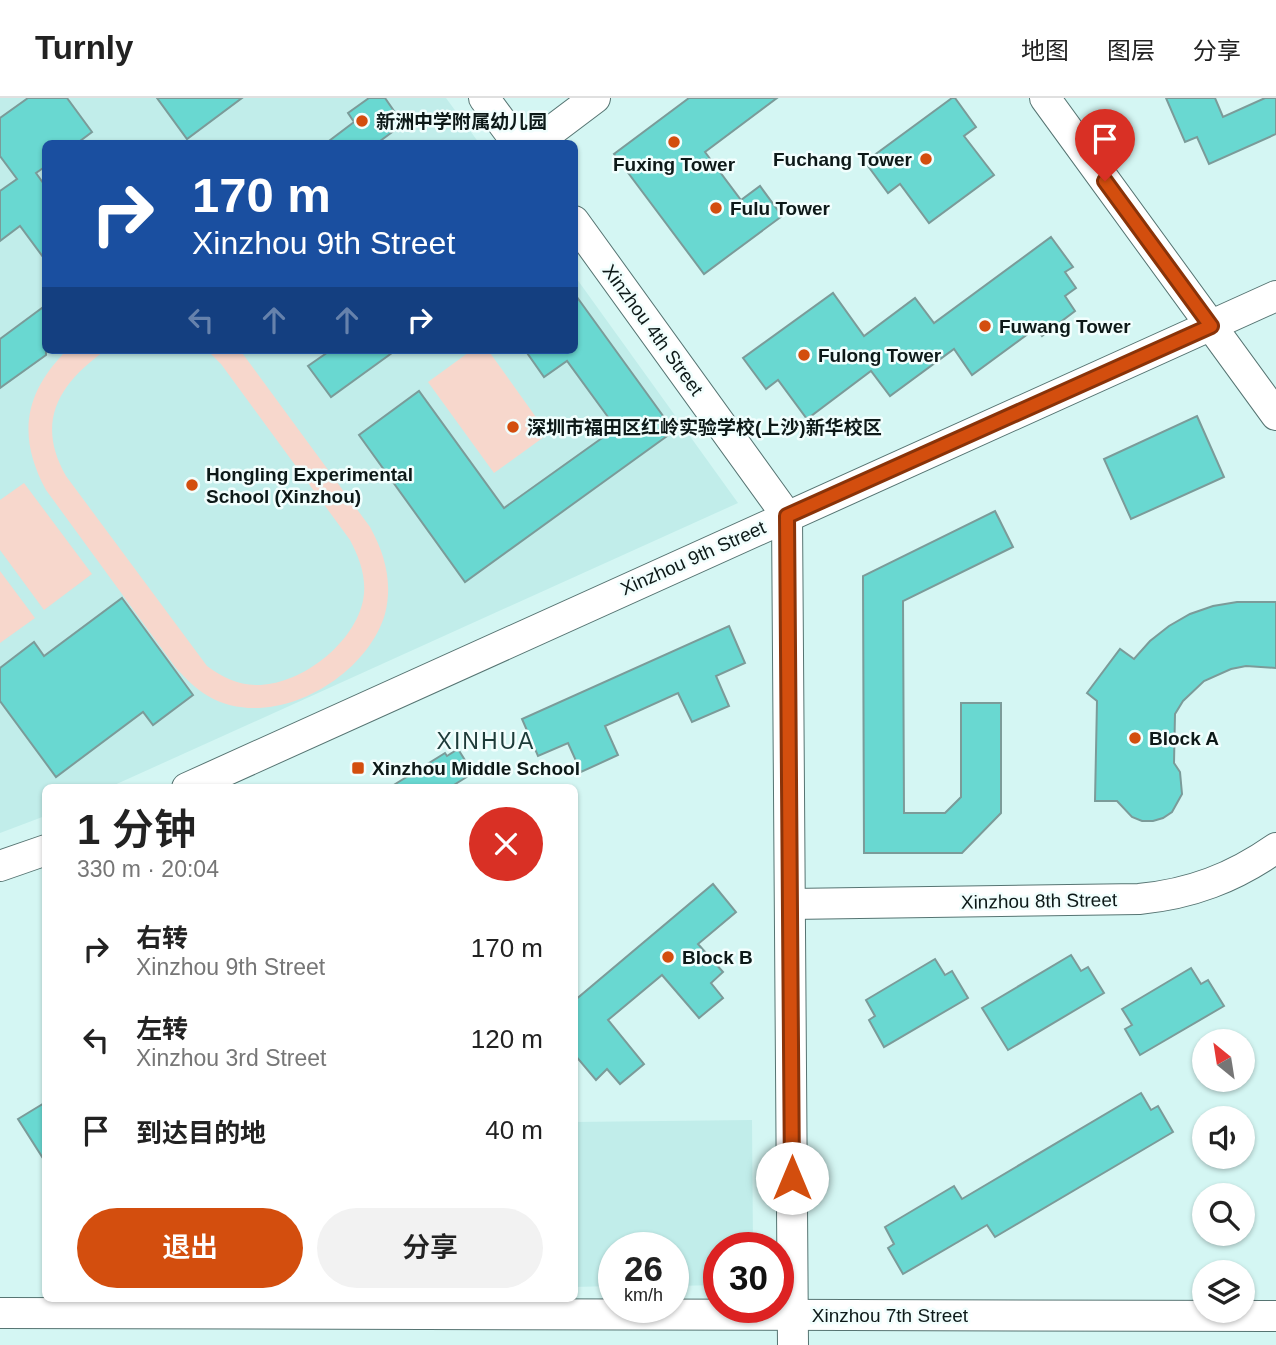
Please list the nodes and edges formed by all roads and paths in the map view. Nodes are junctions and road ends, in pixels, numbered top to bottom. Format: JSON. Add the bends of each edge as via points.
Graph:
{"nodes":[{"id":1,"x":484,"y":98,"type":"edge"},
{"id":2,"x":595,"y":98,"type":"edge"},
{"id":3,"x":1045,"y":98,"type":"edge"},
{"id":4,"x":515,"y":140,"type":"edge"},
{"id":5,"x":539,"y":140,"type":"edge"},
{"id":6,"x":578,"y":227,"type":"edge"},
{"id":7,"x":1276,"y":296,"type":"edge"},
{"id":8,"x":1211,"y":326,"type":"junction"},
{"id":9,"x":1276,"y":415,"type":"edge"},
{"id":10,"x":787,"y":516,"type":"junction"},
{"id":11,"x":196,"y":784,"type":"edge"},
{"id":12,"x":1276,"y":848,"type":"edge"},
{"id":13,"x":42,"y":851,"type":"edge"},
{"id":14,"x":0,"y":866,"type":"edge"},
{"id":15,"x":790,"y":904,"type":"junction"},
{"id":16,"x":792,"y":1232,"type":"edge"},
{"id":17,"x":0,"y":1313,"type":"edge"},
{"id":18,"x":703,"y":1315,"type":"edge"},
{"id":19,"x":794,"y":1315,"type":"edge"},
{"id":20,"x":1276,"y":1316,"type":"edge"},
{"id":21,"x":793,"y":1323,"type":"edge"},
{"id":22,"x":793,"y":1345,"type":"edge"}],
"edges":[{"from":1,"to":4,"type":"street"},
{"from":2,"to":5,"type":"street"},
{"from":3,"to":8,"type":"street"},
{"from":6,"to":10,"type":"street","name":"Xinzhou 4th Street"},
{"from":7,"to":8,"type":"street","name":"Xinzhou 9th Street"},
{"from":8,"to":9,"type":"street"},
{"from":8,"to":10,"type":"street","name":"Xinzhou 9th Street"},
{"from":10,"to":11,"type":"street","name":"Xinzhou 9th Street"},
{"from":10,"to":15,"type":"street"},
{"from":12,"to":15,"type":"street","name":"Xinzhou 8th Street","via":[[1212,884],[1139,900]]},
{"from":13,"to":14,"type":"street"},
{"from":15,"to":16,"type":"street"},
{"from":17,"to":18,"type":"street","name":"Xinzhou 7th Street"},
{"from":19,"to":20,"type":"street","name":"Xinzhou 7th Street"},
{"from":21,"to":22,"type":"street"}]}
